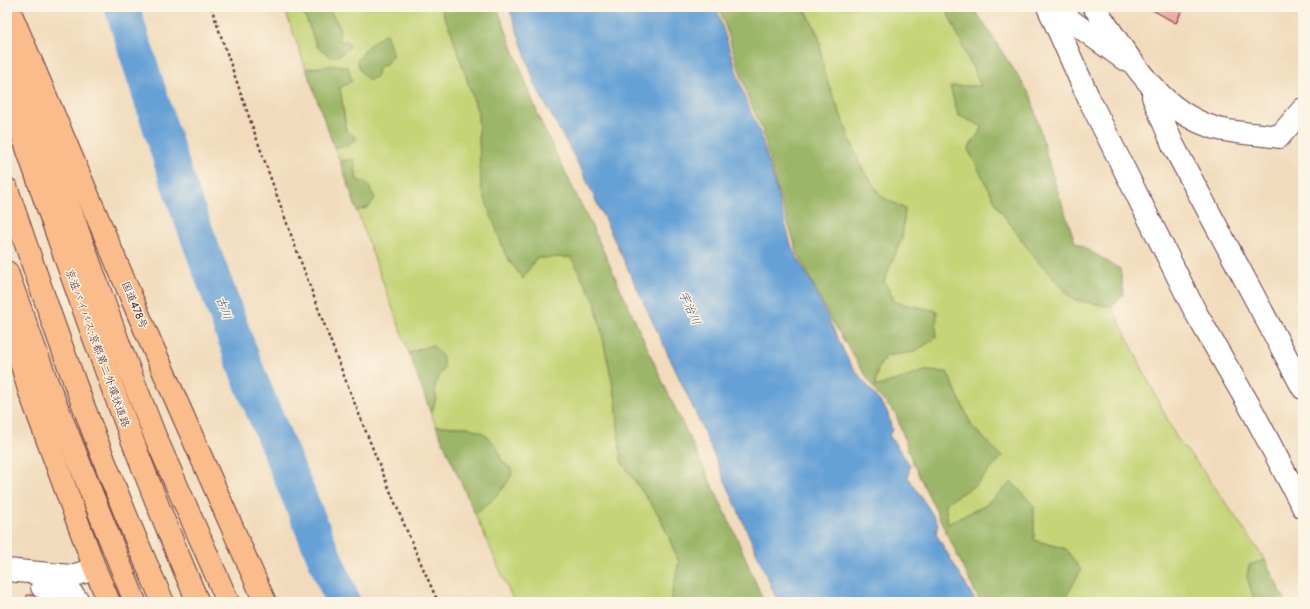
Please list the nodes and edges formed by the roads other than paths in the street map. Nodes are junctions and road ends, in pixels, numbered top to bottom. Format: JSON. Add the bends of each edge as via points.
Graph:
{"nodes":[{"id":1,"x":8,"y":7,"type":"edge"},
{"id":2,"x":1048,"y":7,"type":"edge"},
{"id":3,"x":1052,"y":7,"type":"edge"},
{"id":4,"x":1094,"y":7,"type":"edge"},
{"id":5,"x":7,"y":32,"type":"edge"},
{"id":6,"x":1140,"y":71,"type":"junction"},
{"id":7,"x":14,"y":83,"type":"edge"},
{"id":8,"x":1153,"y":89,"type":"junction"},
{"id":9,"x":1303,"y":109,"type":"edge"},
{"id":10,"x":7,"y":189,"type":"edge"},
{"id":11,"x":7,"y":272,"type":"edge"},
{"id":12,"x":7,"y":314,"type":"edge"},
{"id":13,"x":1303,"y":388,"type":"edge"},
{"id":14,"x":1303,"y":507,"type":"edge"},
{"id":15,"x":7,"y":570,"type":"edge"},
{"id":16,"x":95,"y":570,"type":"junction"},
{"id":17,"x":7,"y":584,"type":"edge"},
{"id":18,"x":79,"y":602,"type":"edge"},
{"id":19,"x":109,"y":602,"type":"edge"},
{"id":20,"x":135,"y":602,"type":"edge"},
{"id":21,"x":163,"y":602,"type":"edge"},
{"id":22,"x":198,"y":602,"type":"edge"},
{"id":23,"x":228,"y":602,"type":"edge"},
{"id":24,"x":265,"y":602,"type":"edge"}],
"edges":[{"from":1,"to":24,"type":"highway","name":"国道478号","via":[[143,325]]},
{"from":2,"to":14,"type":"street","via":[[1089,100],[1196,313],[1253,412]]},
{"from":3,"to":6,"type":"street"},
{"from":4,"to":6,"type":"street"},
{"from":5,"to":7,"type":"highway"},
{"from":6,"to":8,"type":"street"},
{"from":7,"to":22,"type":"highway","name":"京滋バイパス;京都第二外環状道路","via":[[62,252],[170,538]]},
{"from":7,"to":23,"type":"highway","via":[[155,436]]},
{"from":8,"to":9,"type":"street","via":[[1188,116],[1213,128],[1271,136],[1279,137]]},
{"from":8,"to":13,"type":"street","via":[[1153,97],[1173,145]]},
{"from":10,"to":21,"type":"highway","via":[[85,409]]},
{"from":11,"to":20,"type":"highway","via":[[47,382]]},
{"from":12,"to":16,"type":"highway","via":[[29,390]]},
{"from":15,"to":16,"type":"street","via":[[71,576]]},
{"from":16,"to":19,"type":"highway"},
{"from":17,"to":18,"type":"street","via":[[68,589]]}]}
